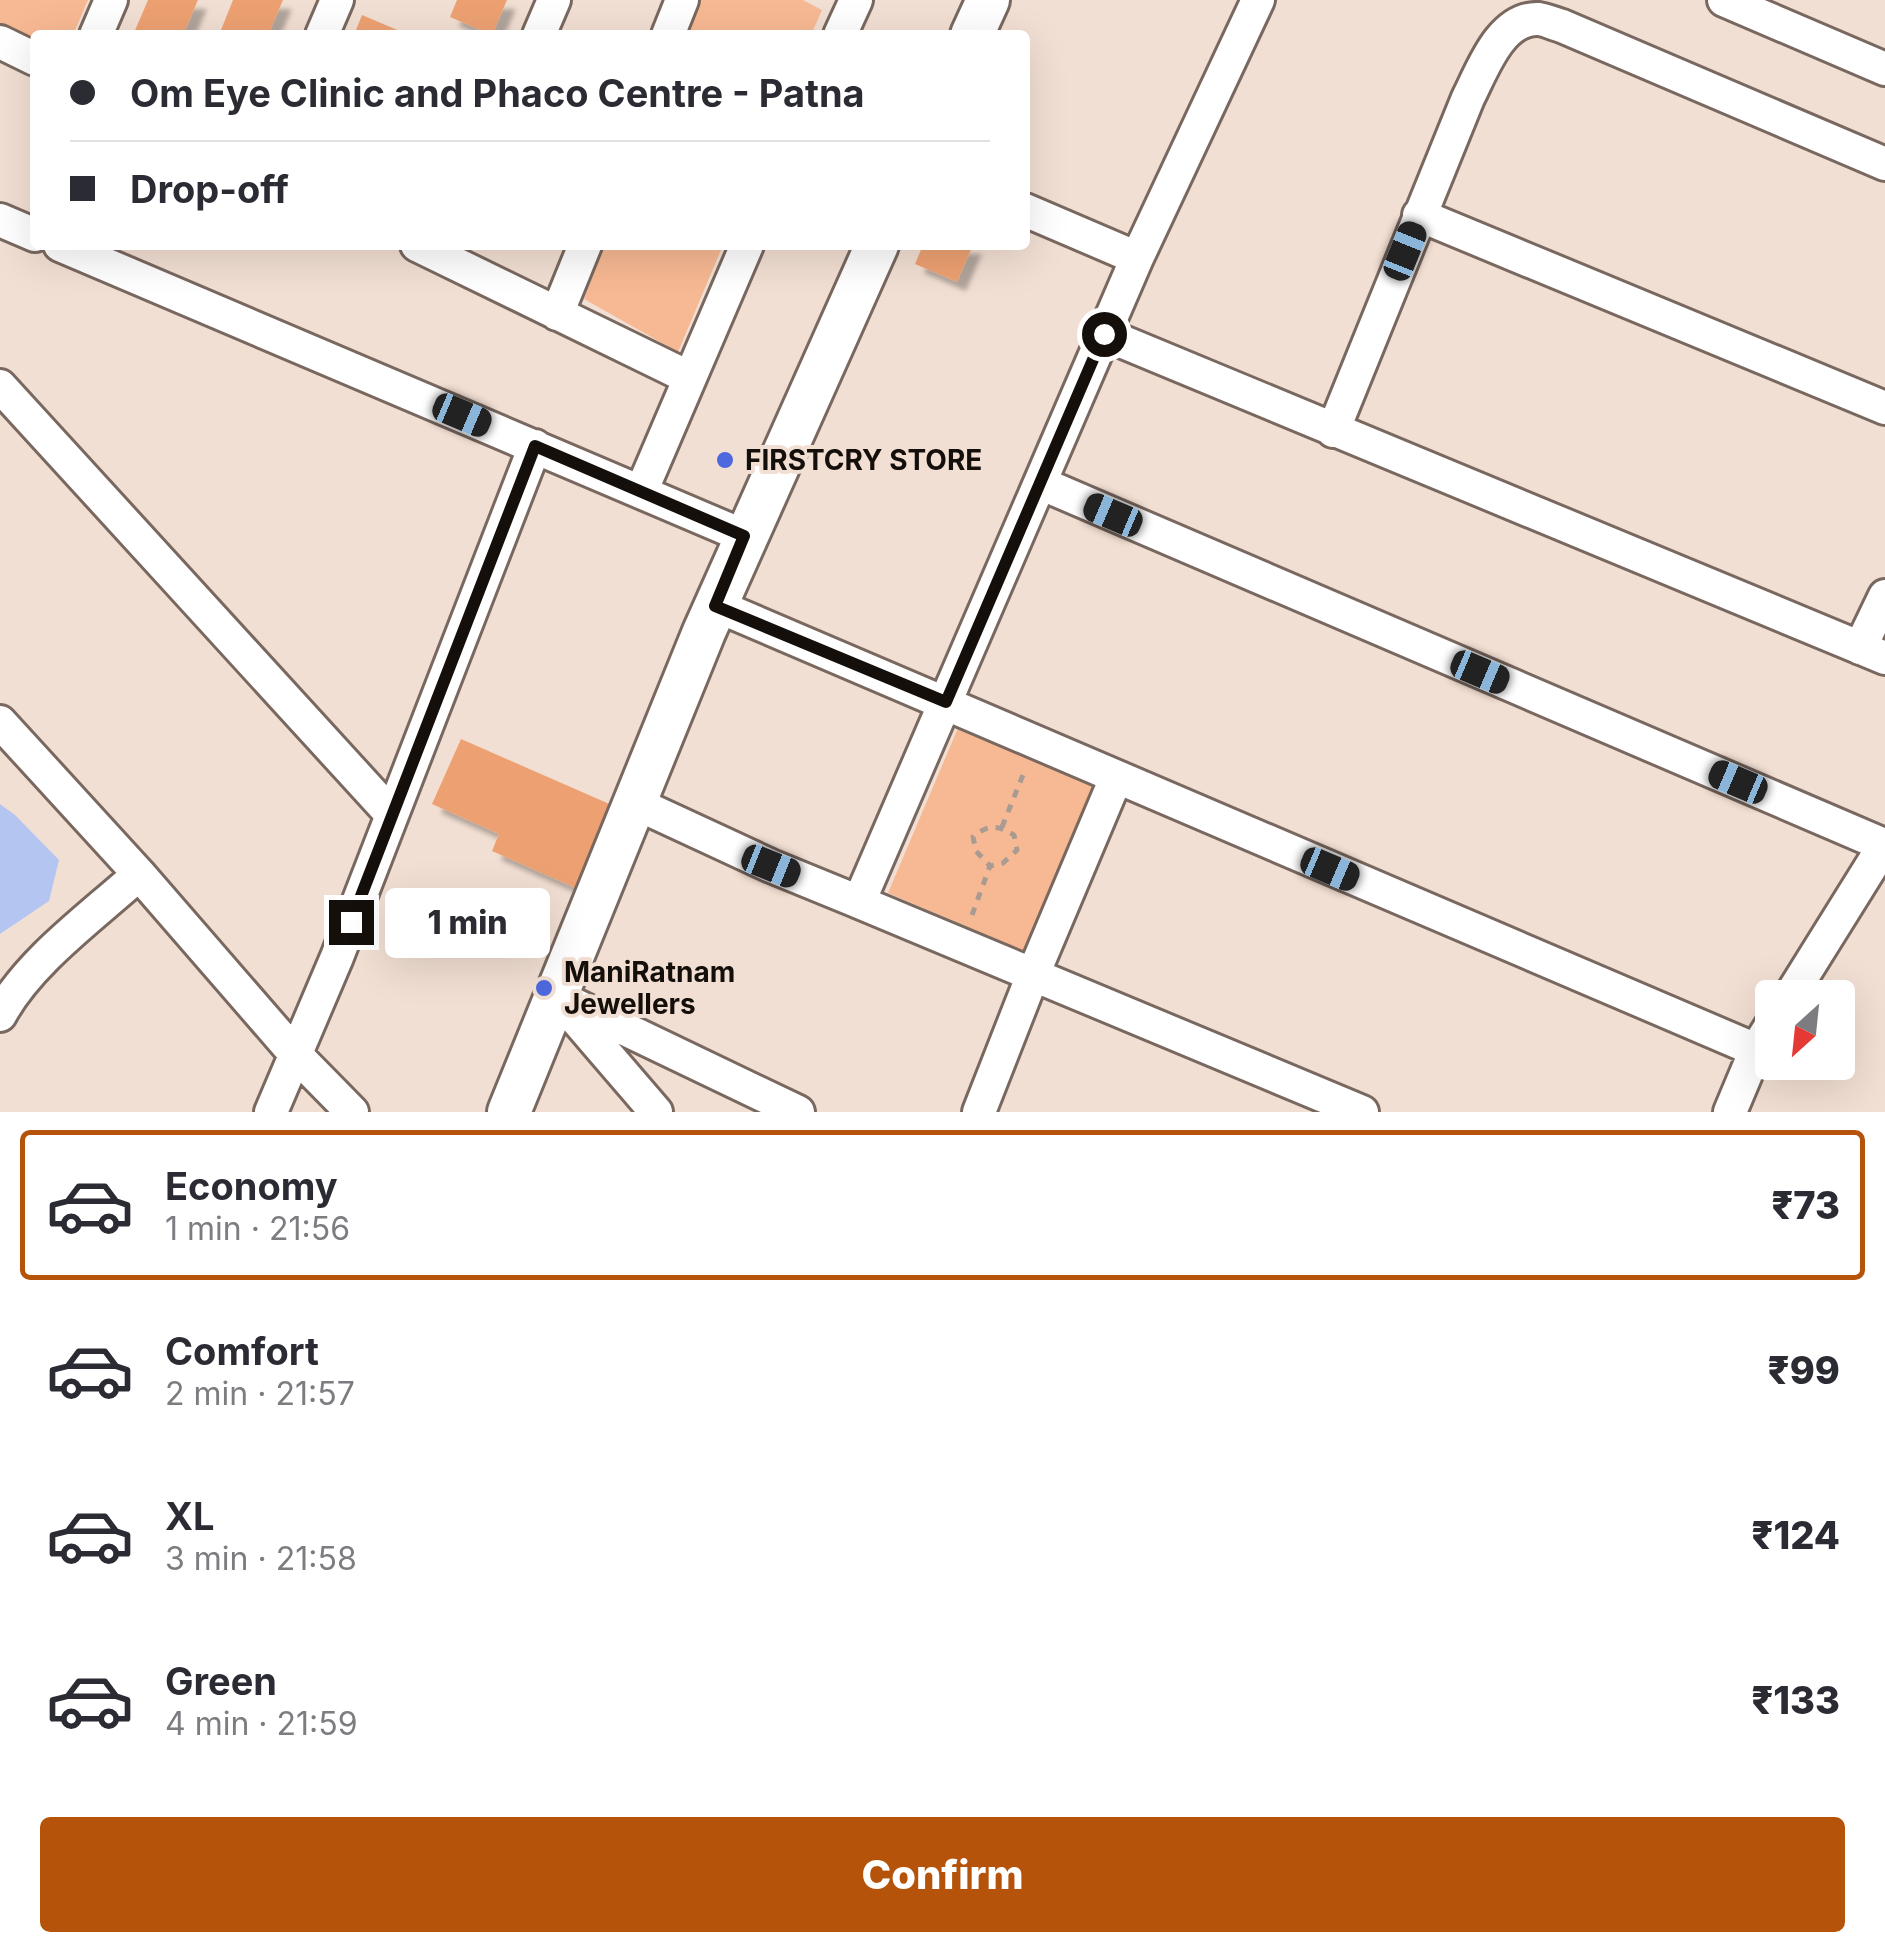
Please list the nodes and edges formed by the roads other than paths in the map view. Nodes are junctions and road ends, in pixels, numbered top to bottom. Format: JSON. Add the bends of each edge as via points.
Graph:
{"nodes":[{"id":1,"x":111,"y":0,"type":"edge"},
{"id":2,"x":337,"y":0,"type":"edge"},
{"id":3,"x":554,"y":0,"type":"edge"},
{"id":4,"x":682,"y":0,"type":"edge"},
{"id":5,"x":988,"y":0,"type":"edge"},
{"id":6,"x":1258,"y":0,"type":"edge"},
{"id":7,"x":1724,"y":0,"type":"edge"},
{"id":8,"x":98,"y":30,"type":"edge"},
{"id":9,"x":324,"y":30,"type":"edge"},
{"id":10,"x":541,"y":30,"type":"edge"},
{"id":11,"x":670,"y":30,"type":"edge"},
{"id":12,"x":974,"y":30,"type":"edge"},
{"id":13,"x":0,"y":42,"type":"edge"},
{"id":14,"x":30,"y":57,"type":"edge"},
{"id":15,"x":1885,"y":69,"type":"edge"},
{"id":16,"x":1885,"y":164,"type":"edge"},
{"id":17,"x":1030,"y":212,"type":"edge"},
{"id":18,"x":1420,"y":215,"type":"junction"},
{"id":19,"x":0,"y":220,"type":"edge"},
{"id":20,"x":30,"y":232,"type":"edge"},
{"id":21,"x":72,"y":250,"type":"edge"},
{"id":22,"x":583,"y":250,"type":"edge"},
{"id":23,"x":745,"y":250,"type":"edge"},
{"id":24,"x":874,"y":250,"type":"edge"},
{"id":25,"x":453,"y":253,"type":"edge"},
{"id":26,"x":1136,"y":258,"type":"junction"},
{"id":27,"x":558,"y":314,"type":"junction"},
{"id":28,"x":1104,"y":334,"type":"junction"},
{"id":29,"x":688,"y":377,"type":"junction"},
{"id":30,"x":0,"y":386,"type":"edge"},
{"id":31,"x":1885,"y":408,"type":"edge"},
{"id":32,"x":1333,"y":430,"type":"junction"},
{"id":33,"x":535,"y":446,"type":"junction"},
{"id":34,"x":1040,"y":483,"type":"junction"},
{"id":35,"x":641,"y":492,"type":"junction"},
{"id":36,"x":744,"y":536,"type":"junction"},
{"id":37,"x":1885,"y":596,"type":"edge"},
{"id":38,"x":715,"y":606,"type":"junction"},
{"id":39,"x":1872,"y":653,"type":"edge"},
{"id":40,"x":946,"y":702,"type":"junction"},
{"id":41,"x":0,"y":722,"type":"edge"},
{"id":42,"x":1116,"y":778,"type":"junction"},
{"id":43,"x":634,"y":803,"type":"junction"},
{"id":44,"x":392,"y":816,"type":"junction"},
{"id":45,"x":1885,"y":845,"type":"edge"},
{"id":46,"x":140,"y":874,"type":"junction"},
{"id":47,"x":859,"y":902,"type":"junction"},
{"id":48,"x":1032,"y":977,"type":"junction"},
{"id":49,"x":1800,"y":980,"type":"edge"},
{"id":50,"x":556,"y":996,"type":"junction"},
{"id":51,"x":0,"y":1014,"type":"edge"},
{"id":52,"x":1755,"y":1033,"type":"edge"},
{"id":53,"x":296,"y":1055,"type":"junction"},
{"id":54,"x":1755,"y":1057,"type":"edge"},
{"id":55,"x":271,"y":1112,"type":"edge"},
{"id":56,"x":352,"y":1112,"type":"edge"},
{"id":57,"x":509,"y":1112,"type":"edge"},
{"id":58,"x":656,"y":1112,"type":"edge"},
{"id":59,"x":798,"y":1112,"type":"edge"},
{"id":60,"x":979,"y":1112,"type":"edge"},
{"id":61,"x":1362,"y":1112,"type":"edge"},
{"id":62,"x":1730,"y":1112,"type":"edge"}],
"edges":[{"from":1,"to":8,"type":"street"},
{"from":2,"to":9,"type":"street"},
{"from":3,"to":10,"type":"street"},
{"from":4,"to":11,"type":"street"},
{"from":5,"to":12,"type":"street"},
{"from":6,"to":26,"type":"street"},
{"from":7,"to":15,"type":"street"},
{"from":13,"to":14,"type":"street"},
{"from":16,"to":18,"type":"street","via":[[1539,19],[1508,30],[1496,46]]},
{"from":17,"to":26,"type":"street"},
{"from":18,"to":31,"type":"street"},
{"from":18,"to":32,"type":"street"},
{"from":19,"to":20,"type":"street"},
{"from":21,"to":33,"type":"street"},
{"from":22,"to":27,"type":"street"},
{"from":23,"to":29,"type":"street"},
{"from":24,"to":36,"type":"street"},
{"from":25,"to":27,"type":"street"},
{"from":26,"to":28,"type":"street"},
{"from":27,"to":29,"type":"street"},
{"from":28,"to":32,"type":"street"},
{"from":28,"to":34,"type":"street"},
{"from":29,"to":35,"type":"street"},
{"from":30,"to":44,"type":"street"},
{"from":32,"to":39,"type":"street"},
{"from":33,"to":35,"type":"street"},
{"from":33,"to":44,"type":"street"},
{"from":34,"to":40,"type":"street"},
{"from":34,"to":45,"type":"street"},
{"from":35,"to":36,"type":"street"},
{"from":36,"to":38,"type":"street"},
{"from":37,"to":39,"type":"street"},
{"from":38,"to":40,"type":"street"},
{"from":38,"to":43,"type":"street"},
{"from":40,"to":42,"type":"street"},
{"from":40,"to":47,"type":"street"},
{"from":41,"to":46,"type":"street"},
{"from":42,"to":48,"type":"street"},
{"from":42,"to":52,"type":"street"},
{"from":43,"to":47,"type":"street"},
{"from":43,"to":50,"type":"street"},
{"from":44,"to":53,"type":"street"},
{"from":45,"to":49,"type":"street"},
{"from":46,"to":51,"type":"street","via":[[35,969]]},
{"from":46,"to":53,"type":"street"},
{"from":47,"to":48,"type":"street"},
{"from":48,"to":60,"type":"street"},
{"from":48,"to":61,"type":"street"},
{"from":50,"to":57,"type":"street"},
{"from":50,"to":58,"type":"street"},
{"from":50,"to":59,"type":"street"},
{"from":53,"to":55,"type":"street"},
{"from":53,"to":56,"type":"street"},
{"from":54,"to":62,"type":"street"}]}
